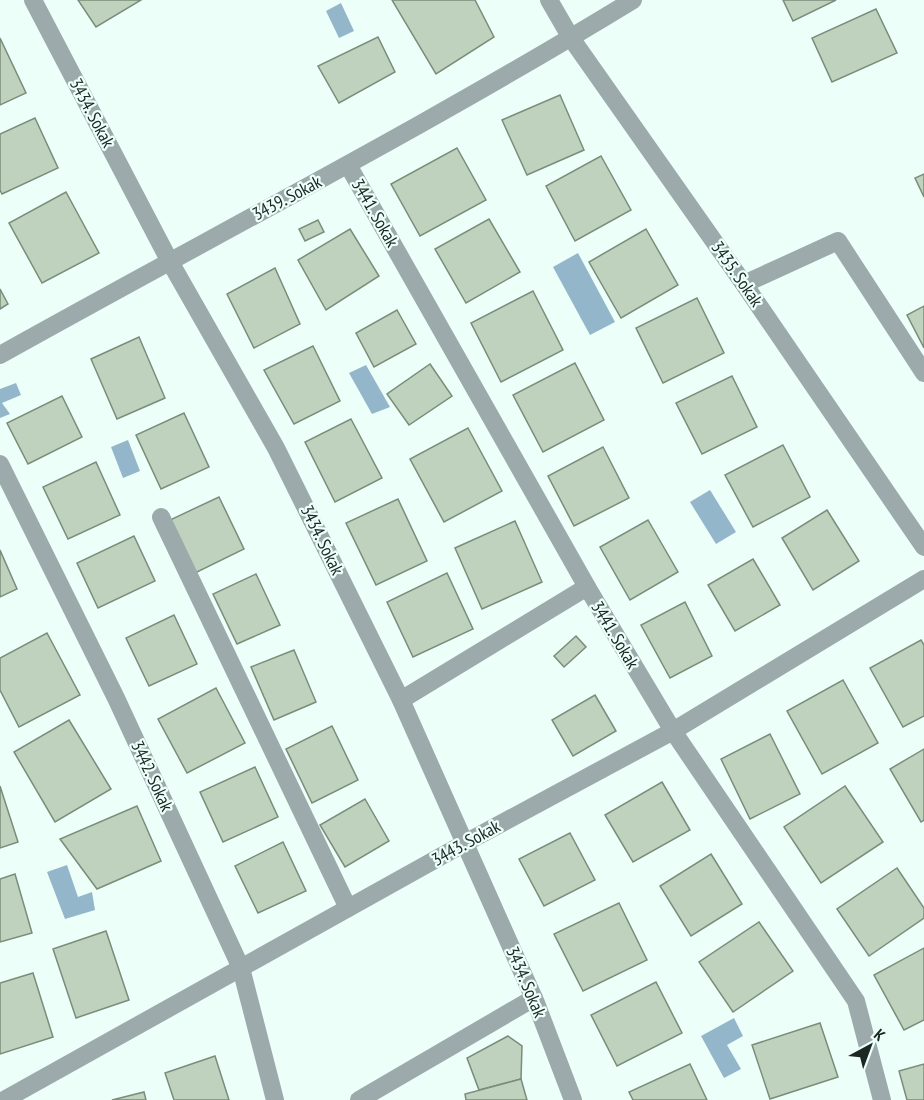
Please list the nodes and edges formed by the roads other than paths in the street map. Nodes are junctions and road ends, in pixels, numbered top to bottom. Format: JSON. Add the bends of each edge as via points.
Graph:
{"nodes":[{"id":1,"x":33,"y":0,"type":"edge"},
{"id":2,"x":549,"y":0,"type":"edge"},
{"id":3,"x":633,"y":0,"type":"edge"},
{"id":4,"x":571,"y":38,"type":"junction"},
{"id":5,"x":348,"y":165,"type":"junction"},
{"id":6,"x":169,"y":260,"type":"junction"},
{"id":7,"x":744,"y":284,"type":"junction"},
{"id":8,"x":0,"y":356,"type":"edge"},
{"id":9,"x":924,"y":373,"type":"edge"},
{"id":10,"x":0,"y":464,"type":"edge"},
{"id":11,"x":161,"y":517,"type":"dead end"},
{"id":12,"x":924,"y":547,"type":"edge"},
{"id":13,"x":924,"y":579,"type":"edge"},
{"id":14,"x":587,"y":587,"type":"junction"},
{"id":15,"x":401,"y":700,"type":"junction"},
{"id":16,"x":673,"y":731,"type":"junction"},
{"id":17,"x":465,"y":843,"type":"junction"},
{"id":18,"x":348,"y":908,"type":"junction"},
{"id":19,"x":241,"y":968,"type":"junction"},
{"id":20,"x":534,"y":998,"type":"junction"},
{"id":21,"x":4,"y":1100,"type":"edge"},
{"id":22,"x":275,"y":1100,"type":"edge"},
{"id":23,"x":359,"y":1100,"type":"edge"},
{"id":24,"x":573,"y":1100,"type":"edge"},
{"id":25,"x":882,"y":1100,"type":"edge"}],
"edges":[{"from":1,"to":6,"type":"street","name":"3434. Sokak"},
{"from":2,"to":4,"type":"street","name":"3435. Sokak"},
{"from":3,"to":4,"type":"street","name":"3439. Sokak"},
{"from":4,"to":5,"type":"street","name":"3439. Sokak"},
{"from":4,"to":7,"type":"street","name":"3435. Sokak"},
{"from":5,"to":6,"type":"street","name":"3439. Sokak"},
{"from":5,"to":14,"type":"street","name":"3441. Sokak"},
{"from":6,"to":8,"type":"street","name":"3439. Sokak"},
{"from":6,"to":15,"type":"street","name":"3434. Sokak","via":[[276,448]]},
{"from":7,"to":9,"type":"street","via":[[838,241]]},
{"from":7,"to":12,"type":"street","name":"3435. Sokak"},
{"from":10,"to":19,"type":"street","name":"3442. Sokak","via":[[116,698]]},
{"from":11,"to":18,"type":"street"},
{"from":13,"to":16,"type":"street","name":"3443. Sokak"},
{"from":14,"to":15,"type":"street"},
{"from":14,"to":16,"type":"street","name":"3441. Sokak"},
{"from":15,"to":17,"type":"street","name":"3434. Sokak"},
{"from":16,"to":17,"type":"street","name":"3443. Sokak"},
{"from":16,"to":25,"type":"street","name":"3441. Sokak","via":[[856,1001]]},
{"from":17,"to":18,"type":"street","name":"3443. Sokak"},
{"from":17,"to":20,"type":"street","name":"3434. Sokak"},
{"from":18,"to":19,"type":"street","name":"3443. Sokak"},
{"from":19,"to":21,"type":"street","name":"3443. Sokak"},
{"from":19,"to":22,"type":"street","name":"3442. Sokak"},
{"from":20,"to":23,"type":"street"},
{"from":20,"to":24,"type":"street","name":"3434. Sokak"}]}
